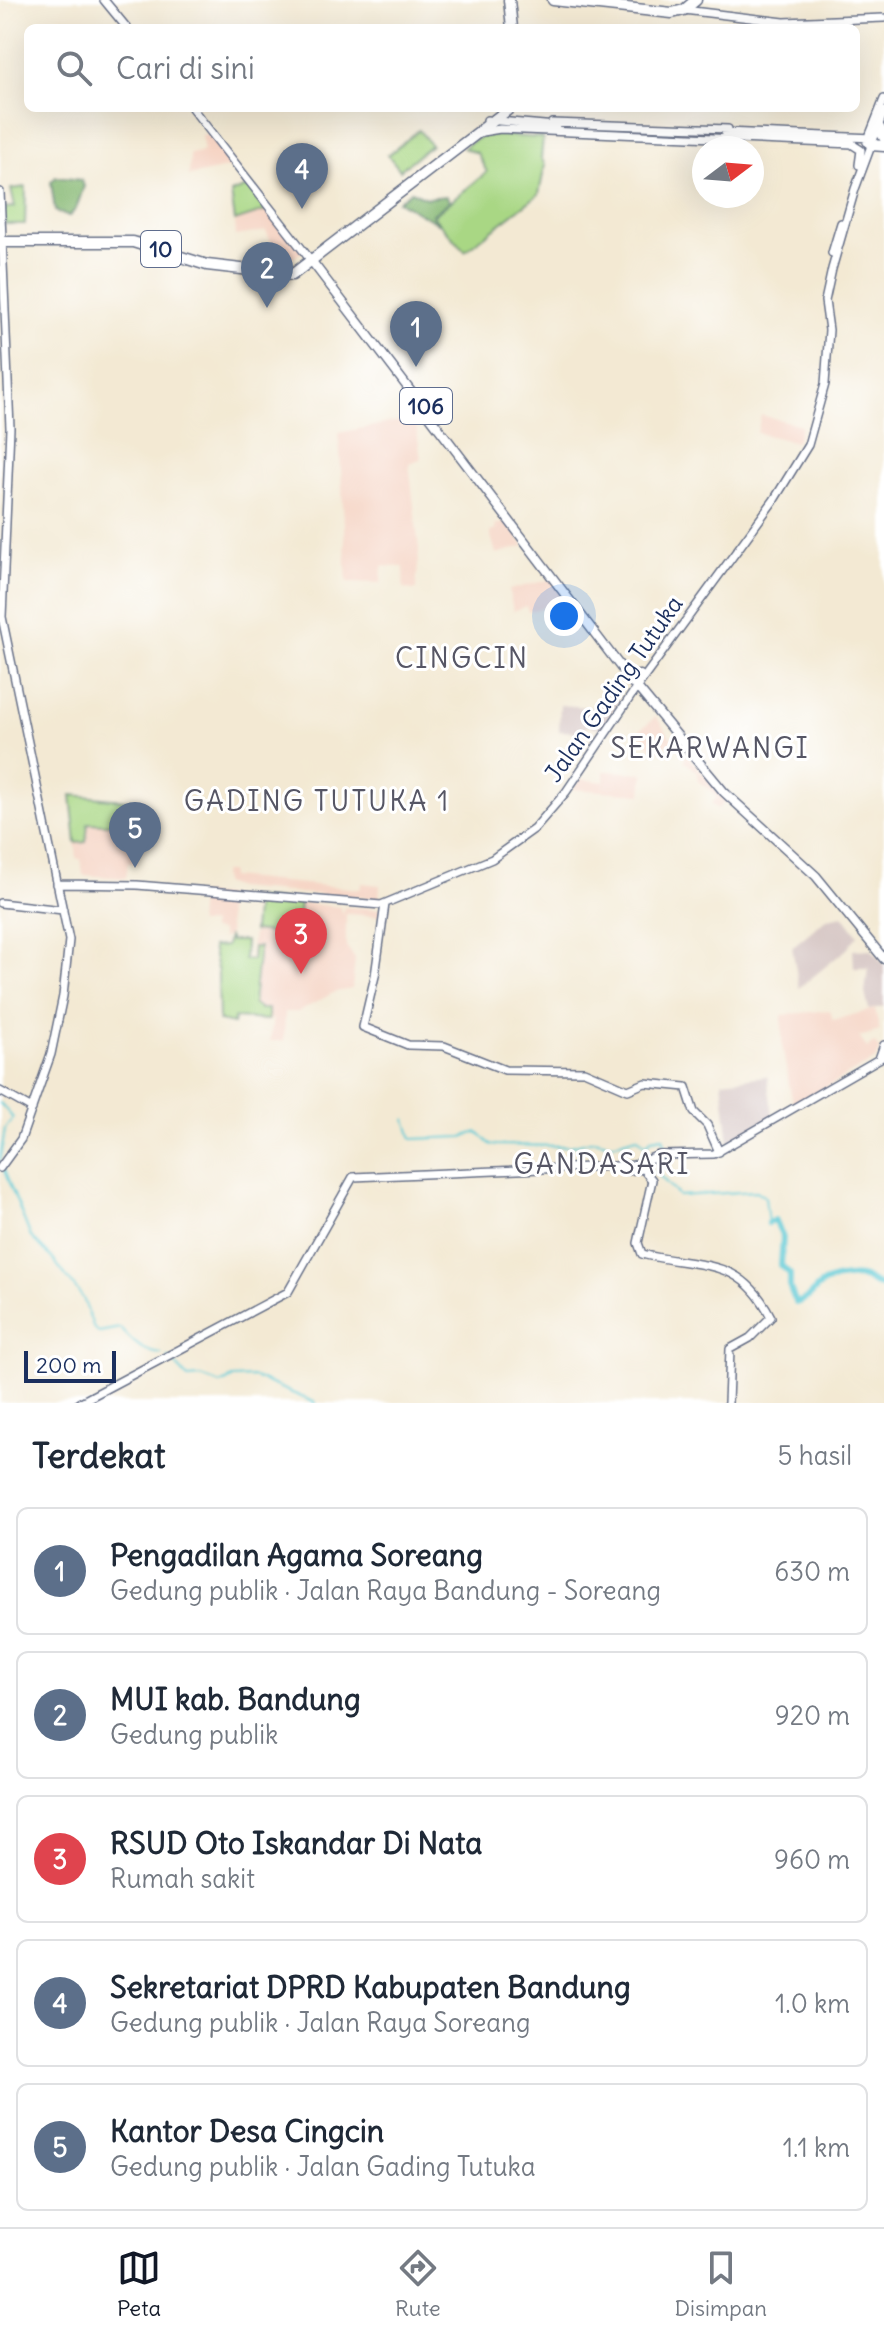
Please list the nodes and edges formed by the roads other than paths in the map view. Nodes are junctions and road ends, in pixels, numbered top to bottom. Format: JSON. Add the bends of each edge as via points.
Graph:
{"nodes":[{"id":1,"x":104,"y":0,"type":"edge"},
{"id":2,"x":511,"y":0,"type":"edge"},
{"id":3,"x":553,"y":0,"type":"edge"},
{"id":4,"x":696,"y":0,"type":"edge"},
{"id":5,"x":684,"y":10,"type":"junction"},
{"id":6,"x":884,"y":18,"type":"edge"},
{"id":7,"x":124,"y":24,"type":"edge"},
{"id":8,"x":514,"y":24,"type":"edge"},
{"id":9,"x":884,"y":99,"type":"edge"},
{"id":10,"x":884,"y":111,"type":"edge"},
{"id":11,"x":197,"y":112,"type":"edge"},
{"id":12,"x":503,"y":112,"type":"edge"},
{"id":13,"x":507,"y":112,"type":"edge"},
{"id":14,"x":492,"y":123,"type":"junction"},
{"id":15,"x":520,"y":123,"type":"junction"},
{"id":16,"x":878,"y":126,"type":"joint"},
{"id":17,"x":536,"y":128,"type":"junction"},
{"id":18,"x":738,"y":130,"type":"junction"},
{"id":19,"x":646,"y":133,"type":"junction"},
{"id":20,"x":692,"y":136,"type":"edge"},
{"id":21,"x":692,"y":136,"type":"edge"},
{"id":22,"x":764,"y":140,"type":"edge"},
{"id":23,"x":875,"y":140,"type":"edge"},
{"id":24,"x":850,"y":143,"type":"junction"},
{"id":25,"x":884,"y":146,"type":"edge"},
{"id":26,"x":440,"y":160,"type":"junction"},
{"id":27,"x":0,"y":192,"type":"edge"},
{"id":28,"x":1,"y":240,"type":"edge"},
{"id":29,"x":313,"y":259,"type":"junction"},
{"id":30,"x":754,"y":524,"type":"junction"},
{"id":31,"x":635,"y":685,"type":"junction"},
{"id":32,"x":54,"y":868,"type":"junction"},
{"id":33,"x":68,"y":879,"type":"junction"},
{"id":34,"x":85,"y":881,"type":"junction"},
{"id":35,"x":57,"y":882,"type":"junction"},
{"id":36,"x":0,"y":903,"type":"edge"},
{"id":37,"x":383,"y":904,"type":"junction"},
{"id":38,"x":63,"y":910,"type":"junction"},
{"id":39,"x":884,"y":959,"type":"edge"},
{"id":40,"x":884,"y":1045,"type":"edge"},
{"id":41,"x":882,"y":1058,"type":"edge"},
{"id":42,"x":0,"y":1088,"type":"edge"},
{"id":43,"x":28,"y":1107,"type":"junction"},
{"id":44,"x":719,"y":1152,"type":"junction"},
{"id":45,"x":2,"y":1166,"type":"edge"},
{"id":46,"x":615,"y":1166,"type":"junction"},
{"id":47,"x":728,"y":1400,"type":"edge"},
{"id":48,"x":79,"y":1403,"type":"edge"}],
"edges":[{"from":1,"to":7,"type":"main road"},
{"from":2,"to":8,"type":"highway"},
{"from":3,"to":5,"type":"highway"},
{"from":4,"to":5,"type":"highway"},
{"from":5,"to":6,"type":"main road","via":[[784,22]]},
{"from":9,"to":23,"type":"main road","name":"Jalan Gading Tutuka"},
{"from":10,"to":16,"type":"main road"},
{"from":11,"to":29,"type":"main road"},
{"from":12,"to":14,"type":"highway","number":"10"},
{"from":13,"to":15,"type":"main road"},
{"from":14,"to":15,"type":"main road"},
{"from":14,"to":17,"type":"main road"},
{"from":14,"to":26,"type":"highway","number":"10"},
{"from":14,"to":26,"type":"highway","number":"10"},
{"from":15,"to":17,"type":"main road"},
{"from":16,"to":23,"type":"highway"},
{"from":17,"to":18,"type":"main road"},
{"from":17,"to":19,"type":"main road"},
{"from":17,"to":20,"type":"main road"},
{"from":18,"to":19,"type":"main road"},
{"from":18,"to":23,"type":"main road"},
{"from":19,"to":21,"type":"main road"},
{"from":22,"to":24,"type":"main road"},
{"from":23,"to":24,"type":"main road"},
{"from":23,"to":25,"type":"highway"},
{"from":23,"to":30,"type":"main road","name":"Jalan Gading Tutuka","via":[[837,249],[826,298],[829,335],[820,412],[800,461]]},
{"from":24,"to":30,"type":"main road","name":"Jalan Gading Tutuka","via":[[862,156],[822,298],[825,332],[816,411],[797,459]]},
{"from":26,"to":29,"type":"highway","number":"10"},
{"from":27,"to":28,"type":"main road"},
{"from":28,"to":29,"type":"highway","number":"10","via":[[133,242],[196,262],[281,277],[296,274]]},
{"from":28,"to":32,"type":"main road","via":[[10,434],[2,617]]},
{"from":29,"to":31,"type":"main road","number":"106"},
{"from":30,"to":31,"type":"main road","name":"Jalan Gading Tutuka"},
{"from":31,"to":37,"type":"main road","name":"Jalan Gading Tutuka","via":[[549,807],[506,846]]},
{"from":31,"to":39,"type":"main road","number":"106","via":[[724,792],[819,879]]},
{"from":32,"to":33,"type":"main road"},
{"from":32,"to":35,"type":"main road"},
{"from":33,"to":34,"type":"main road","name":"Jalan Gading Tutuka"},
{"from":33,"to":35,"type":"main road","name":"Jalan Gading Tutuka"},
{"from":34,"to":35,"type":"main road","name":"Jalan Gading Tutuka"},
{"from":34,"to":37,"type":"main road","name":"Jalan Gading Tutuka"},
{"from":35,"to":38,"type":"main road"},
{"from":36,"to":38,"type":"main road"},
{"from":37,"to":44,"type":"main road","via":[[363,1027],[408,1045],[444,1046],[511,1071],[584,1071],[628,1090],[645,1083],[686,1087]]},
{"from":38,"to":43,"type":"main road","via":[[69,940],[63,996],[51,1054]]},
{"from":40,"to":41,"type":"main road"},
{"from":41,"to":44,"type":"main road"},
{"from":42,"to":43,"type":"main road"},
{"from":43,"to":45,"type":"main road","via":[[17,1148]]},
{"from":44,"to":46,"type":"main road","via":[[705,1157],[666,1155]]},
{"from":46,"to":47,"type":"main road","via":[[645,1170],[652,1180],[638,1243],[642,1254],[731,1271],[757,1290],[771,1317],[730,1349]]},
{"from":46,"to":48,"type":"main road","via":[[352,1178],[288,1292]]}]}
